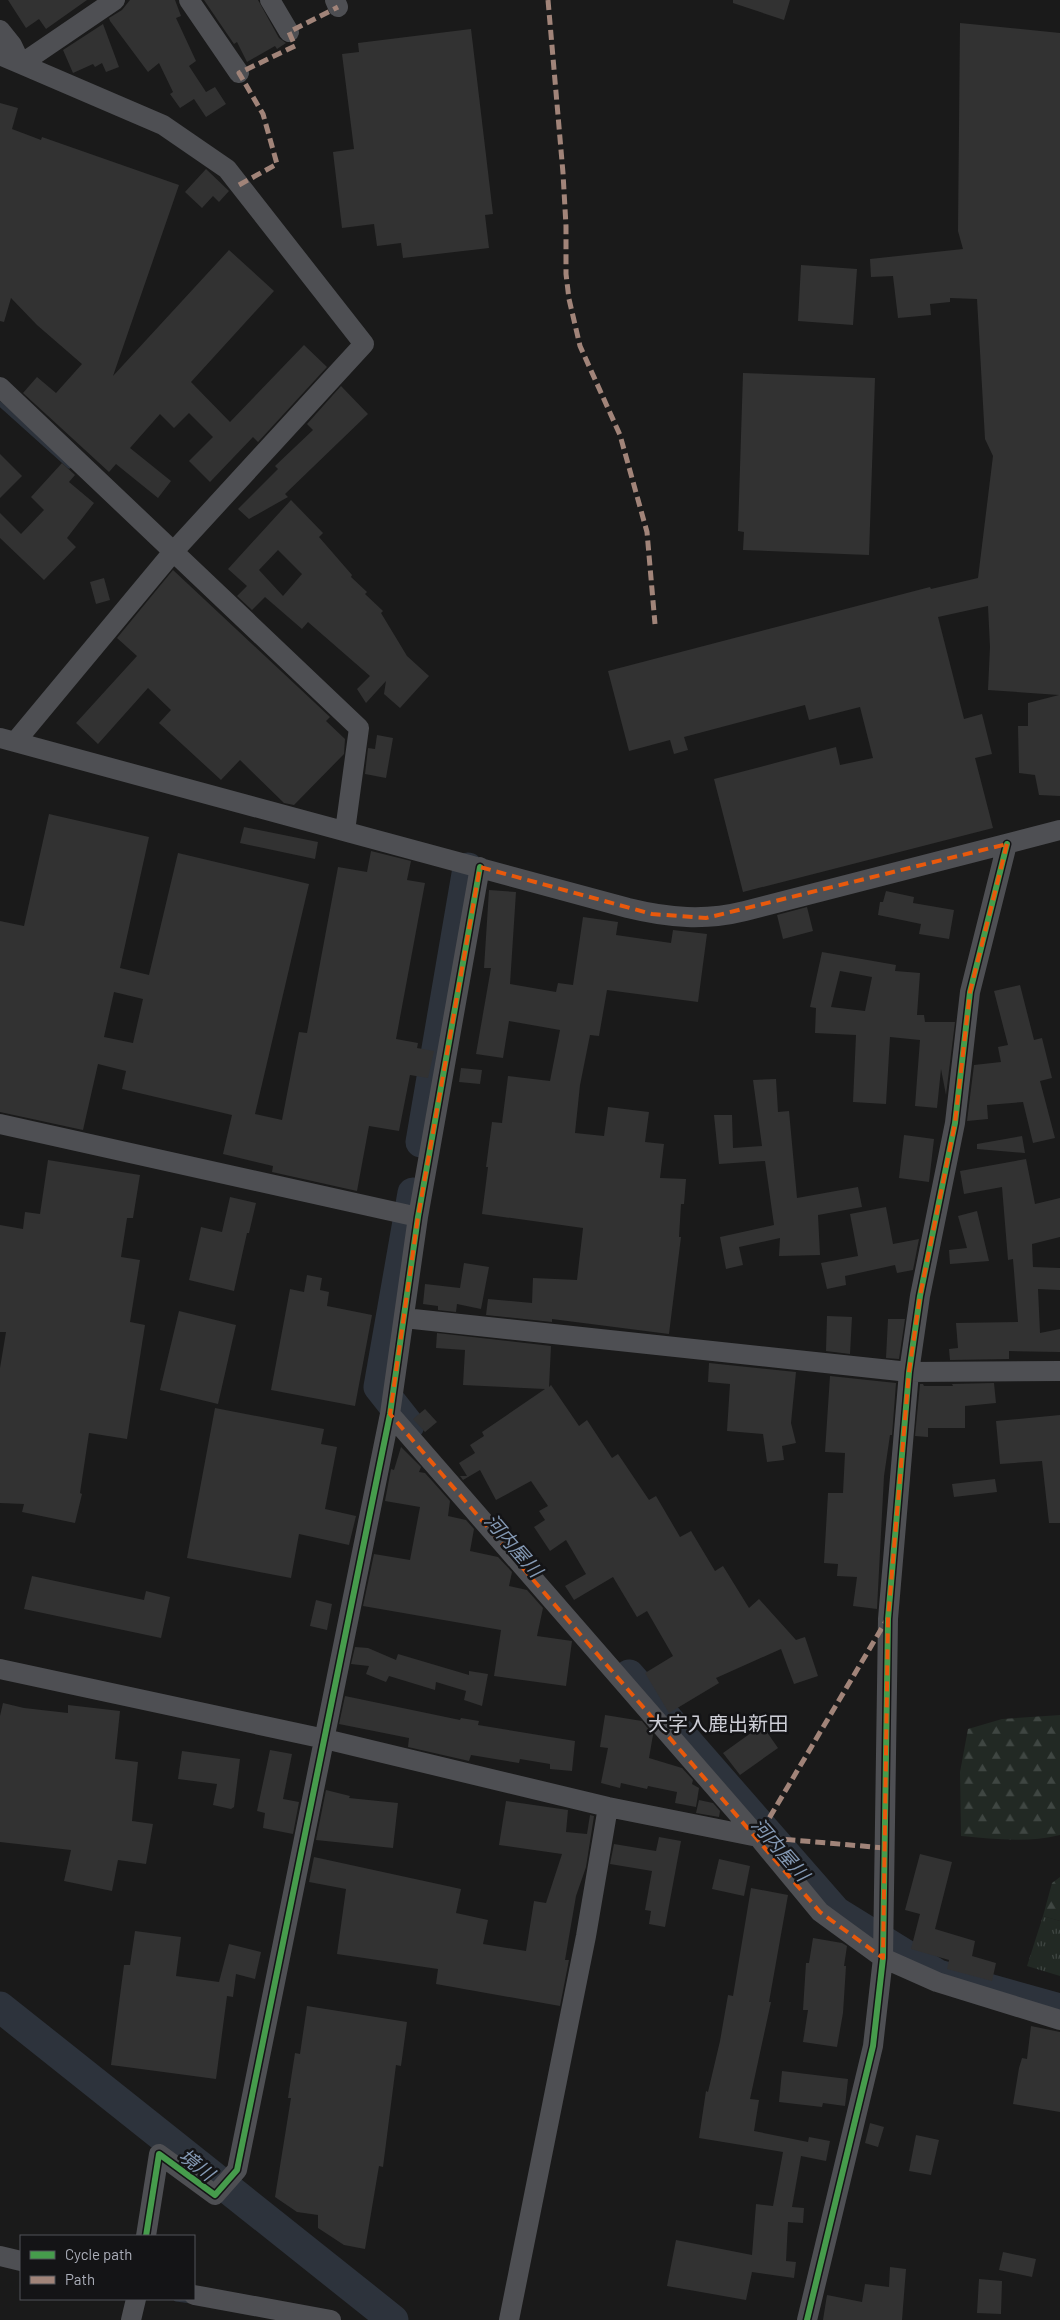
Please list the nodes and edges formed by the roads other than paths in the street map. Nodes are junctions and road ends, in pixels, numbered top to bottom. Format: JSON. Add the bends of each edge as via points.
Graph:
{"nodes":[{"id":1,"x":115,"y":0,"type":"edge"},
{"id":2,"x":189,"y":0,"type":"edge"},
{"id":3,"x":270,"y":0,"type":"edge"},
{"id":4,"x":92,"y":6,"type":"edge"},
{"id":5,"x":0,"y":30,"type":"edge"},
{"id":6,"x":289,"y":32,"type":"dead end"},
{"id":7,"x":0,"y":55,"type":"edge"},
{"id":8,"x":21,"y":64,"type":"junction"},
{"id":9,"x":239,"y":73,"type":"dead end"},
{"id":10,"x":0,"y":387,"type":"edge"},
{"id":11,"x":173,"y":552,"type":"junction"},
{"id":12,"x":8,"y":740,"type":"edge"},
{"id":13,"x":1060,"y":830,"type":"edge"},
{"id":14,"x":345,"y":831,"type":"junction"},
{"id":15,"x":1007,"y":844,"type":"junction"},
{"id":16,"x":480,"y":867,"type":"junction"},
{"id":17,"x":0,"y":1124,"type":"edge"},
{"id":18,"x":418,"y":1217,"type":"junction"},
{"id":19,"x":404,"y":1318,"type":"junction"},
{"id":20,"x":1060,"y":1371,"type":"edge"},
{"id":21,"x":909,"y":1372,"type":"junction"},
{"id":22,"x":390,"y":1414,"type":"junction"},
{"id":23,"x":0,"y":1669,"type":"edge"},
{"id":24,"x":325,"y":1738,"type":"junction"},
{"id":25,"x":608,"y":1807,"type":"junction"},
{"id":26,"x":758,"y":1837,"type":"junction"},
{"id":27,"x":883,"y":1958,"type":"junction"},
{"id":28,"x":1060,"y":2020,"type":"edge"},
{"id":29,"x":146,"y":2235,"type":"edge"},
{"id":30,"x":0,"y":2256,"type":"edge"},
{"id":31,"x":20,"y":2261,"type":"edge"},
{"id":32,"x":195,"y":2295,"type":"edge"},
{"id":33,"x":136,"y":2300,"type":"edge"},
{"id":34,"x":131,"y":2320,"type":"edge"},
{"id":35,"x":331,"y":2320,"type":"edge"},
{"id":36,"x":509,"y":2320,"type":"edge"},
{"id":37,"x":807,"y":2320,"type":"edge"}],
"edges":[{"from":1,"to":4,"type":"street"},
{"from":2,"to":9,"type":"street"},
{"from":3,"to":6,"type":"street"},
{"from":4,"to":8,"type":"street"},
{"from":5,"to":8,"type":"street"},
{"from":7,"to":8,"type":"street"},
{"from":8,"to":11,"type":"street","via":[[163,125],[227,169],[364,344]]},
{"from":10,"to":11,"type":"street"},
{"from":11,"to":12,"type":"street"},
{"from":11,"to":14,"type":"street","via":[[359,728]]},
{"from":12,"to":14,"type":"street"},
{"from":13,"to":15,"type":"street"},
{"from":14,"to":16,"type":"street"},
{"from":15,"to":16,"type":"street","via":[[745,911],[706,918],[652,914]]},
{"from":15,"to":21,"type":"street","via":[[970,992],[955,1123],[920,1296]]},
{"from":16,"to":18,"type":"street"},
{"from":17,"to":18,"type":"street"},
{"from":18,"to":19,"type":"street"},
{"from":19,"to":21,"type":"street"},
{"from":19,"to":22,"type":"street"},
{"from":20,"to":21,"type":"street"},
{"from":21,"to":27,"type":"street","via":[[888,1619]]},
{"from":22,"to":24,"type":"street"},
{"from":22,"to":26,"type":"street"},
{"from":23,"to":24,"type":"street"},
{"from":24,"to":25,"type":"street"},
{"from":24,"to":29,"type":"street","via":[[237,2170],[215,2195],[159,2154]]},
{"from":25,"to":26,"type":"street"},
{"from":25,"to":36,"type":"street","via":[[586,1936]]},
{"from":26,"to":27,"type":"street","via":[[820,1912]]},
{"from":27,"to":28,"type":"street","via":[[937,1982]]},
{"from":27,"to":37,"type":"street","via":[[872,2046]]},
{"from":30,"to":31,"type":"street"},
{"from":32,"to":35,"type":"street"},
{"from":33,"to":34,"type":"street"}]}
